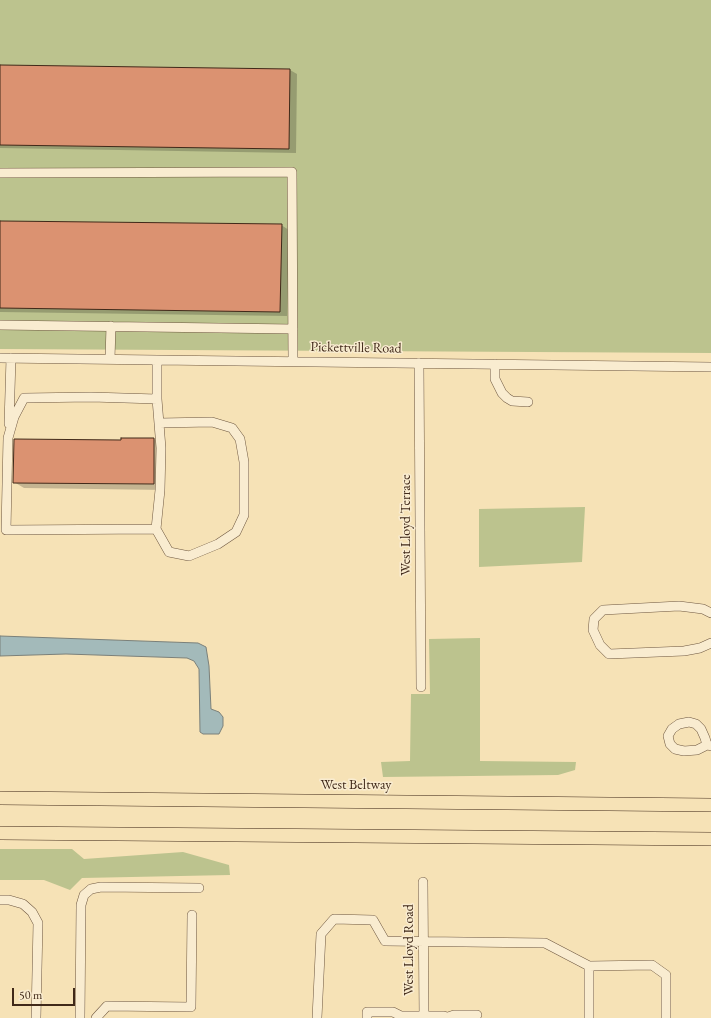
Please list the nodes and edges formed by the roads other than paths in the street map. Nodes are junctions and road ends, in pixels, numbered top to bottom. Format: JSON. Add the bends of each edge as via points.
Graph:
{"nodes":[{"id":1,"x":0,"y":173,"type":"edge"},
{"id":2,"x":0,"y":325,"type":"edge"},
{"id":3,"x":111,"y":326,"type":"junction"},
{"id":4,"x":293,"y":329,"type":"junction"},
{"id":5,"x":0,"y":358,"type":"edge"},
{"id":6,"x":11,"y":358,"type":"junction"},
{"id":7,"x":110,"y":359,"type":"junction"},
{"id":8,"x":158,"y":360,"type":"junction"},
{"id":9,"x":293,"y":362,"type":"junction"},
{"id":10,"x":419,"y":363,"type":"junction"},
{"id":11,"x":495,"y":364,"type":"junction"},
{"id":12,"x":711,"y":366,"type":"edge"},
{"id":13,"x":157,"y":399,"type":"junction"},
{"id":14,"x":528,"y":402,"type":"dead end"},
{"id":15,"x":159,"y":423,"type":"junction"},
{"id":16,"x":9,"y":435,"type":"junction"},
{"id":17,"x":156,"y":529,"type":"junction"},
{"id":18,"x":3,"y":533,"type":"edge"},
{"id":19,"x":711,"y":613,"type":"edge"},
{"id":20,"x":711,"y":643,"type":"edge"},
{"id":21,"x":420,"y":687,"type":"dead end"},
{"id":22,"x":0,"y":798,"type":"edge"},
{"id":23,"x":711,"y":805,"type":"edge"},
{"id":24,"x":0,"y":833,"type":"edge"},
{"id":25,"x":711,"y":839,"type":"edge"},
{"id":26,"x":423,"y":882,"type":"dead end"},
{"id":27,"x":199,"y":888,"type":"dead end"},
{"id":28,"x":0,"y":900,"type":"edge"},
{"id":29,"x":192,"y":914,"type":"dead end"},
{"id":30,"x":423,"y":940,"type":"junction"},
{"id":31,"x":589,"y":966,"type":"junction"},
{"id":32,"x":477,"y":1015,"type":"dead end"},
{"id":33,"x":400,"y":1017,"type":"edge"},
{"id":34,"x":424,"y":1017,"type":"edge"},
{"id":35,"x":36,"y":1018,"type":"edge"},
{"id":36,"x":80,"y":1018,"type":"edge"},
{"id":37,"x":96,"y":1018,"type":"edge"},
{"id":38,"x":317,"y":1018,"type":"edge"},
{"id":39,"x":367,"y":1018,"type":"edge"},
{"id":40,"x":448,"y":1018,"type":"edge"},
{"id":41,"x":589,"y":1018,"type":"edge"},
{"id":42,"x":666,"y":1018,"type":"edge"}],
"edges":[{"from":1,"to":4,"type":"street","via":[[292,172]]},
{"from":2,"to":3,"type":"street"},
{"from":3,"to":4,"type":"street"},
{"from":3,"to":7,"type":"street"},
{"from":4,"to":9,"type":"street"},
{"from":5,"to":6,"type":"street","name":"Pickettville Road"},
{"from":6,"to":7,"type":"street","name":"Pickettville Road"},
{"from":6,"to":16,"type":"street"},
{"from":7,"to":8,"type":"street","name":"Pickettville Road"},
{"from":8,"to":9,"type":"street","name":"Pickettville Road"},
{"from":8,"to":13,"type":"street"},
{"from":9,"to":10,"type":"street","name":"Pickettville Road"},
{"from":10,"to":11,"type":"street","name":"Pickettville Road"},
{"from":10,"to":21,"type":"street","name":"West Lloyd Terrace"},
{"from":11,"to":12,"type":"street","name":"Pickettville Road"},
{"from":11,"to":14,"type":"street","via":[[495,379],[507,398],[512,401]]},
{"from":13,"to":15,"type":"street"},
{"from":13,"to":16,"type":"street","via":[[24,398],[14,417]]},
{"from":15,"to":17,"type":"street","via":[[160,490]]},
{"from":15,"to":17,"type":"street","via":[[212,422],[232,428],[240,439],[244,462],[244,514],[236,532],[218,544],[189,556],[169,552]]},
{"from":16,"to":18,"type":"street"},
{"from":17,"to":18,"type":"street"},
{"from":19,"to":20,"type":"street","via":[[703,609],[679,606],[603,610],[594,619],[593,630],[600,645],[609,654],[684,651]]},
{"from":22,"to":23,"type":"highway","name":"West Beltway"},
{"from":24,"to":25,"type":"highway"},
{"from":26,"to":30,"type":"street","name":"West Lloyd Road"},
{"from":27,"to":36,"type":"street","via":[[101,887],[91,889],[84,895],[81,905]]},
{"from":28,"to":35,"type":"street","via":[[23,904],[32,912],[38,923]]},
{"from":29,"to":37,"type":"street","via":[[191,1007],[107,1006]]},
{"from":30,"to":31,"type":"street","via":[[545,943]]},
{"from":30,"to":34,"type":"street","name":"West Lloyd Road"},
{"from":30,"to":38,"type":"street","via":[[385,941],[373,920],[334,919],[321,934]]},
{"from":31,"to":41,"type":"street"},
{"from":31,"to":42,"type":"street","via":[[652,965],[666,975]]},
{"from":32,"to":40,"type":"street","via":[[454,1015]]},
{"from":33,"to":34,"type":"street"},
{"from":33,"to":39,"type":"street","via":[[393,1012],[367,1012]]},
{"from":34,"to":40,"type":"street"}]}
